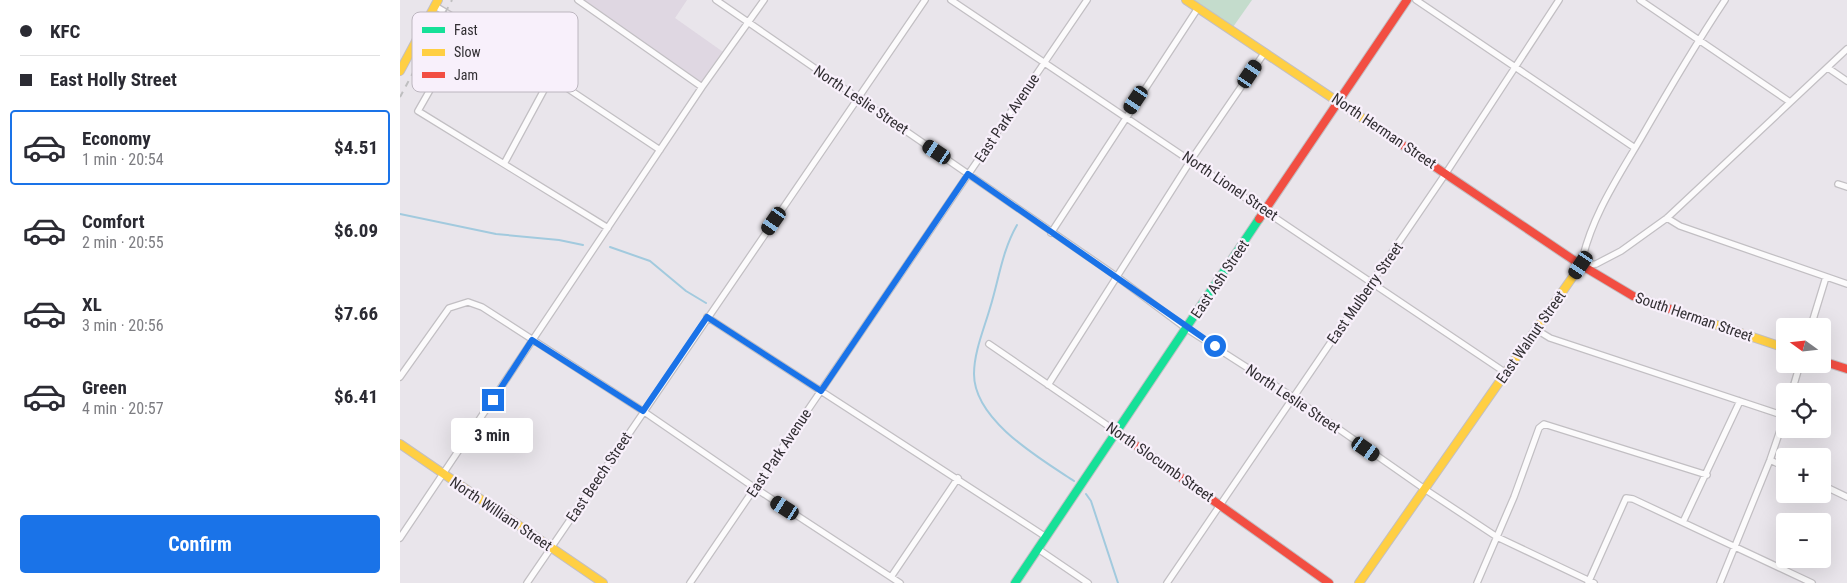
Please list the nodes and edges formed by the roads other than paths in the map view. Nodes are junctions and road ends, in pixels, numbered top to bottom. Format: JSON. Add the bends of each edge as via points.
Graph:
{"nodes":[{"id":1,"x":578,"y":0,"type":"edge"},
{"id":2,"x":716,"y":0,"type":"edge"},
{"id":3,"x":764,"y":0,"type":"edge"},
{"id":4,"x":924,"y":0,"type":"edge"},
{"id":5,"x":952,"y":0,"type":"edge"},
{"id":6,"x":1087,"y":0,"type":"edge"},
{"id":7,"x":1186,"y":0,"type":"edge"},
{"id":8,"x":1407,"y":0,"type":"edge"},
{"id":9,"x":1416,"y":0,"type":"edge"},
{"id":10,"x":1559,"y":0,"type":"edge"},
{"id":11,"x":1640,"y":0,"type":"edge"},
{"id":12,"x":1725,"y":0,"type":"edge"},
{"id":13,"x":436,"y":3,"type":"edge"},
{"id":14,"x":1198,"y":8,"type":"junction"},
{"id":15,"x":449,"y":12,"type":"edge"},
{"id":16,"x":748,"y":23,"type":"junction"},
{"id":17,"x":1698,"y":39,"type":"junction"},
{"id":18,"x":412,"y":48,"type":"edge"},
{"id":19,"x":1847,"y":49,"type":"edge"},
{"id":20,"x":1265,"y":52,"type":"junction"},
{"id":21,"x":1044,"y":64,"type":"junction"},
{"id":22,"x":1514,"y":67,"type":"junction"},
{"id":23,"x":1828,"y":68,"type":"junction"},
{"id":24,"x":400,"y":70,"type":"edge"},
{"id":25,"x":1847,"y":80,"type":"edge"},
{"id":26,"x":702,"y":87,"type":"junction"},
{"id":27,"x":429,"y":92,"type":"edge"},
{"id":28,"x":543,"y":92,"type":"edge"},
{"id":29,"x":573,"y":92,"type":"edge"},
{"id":30,"x":858,"y":98,"type":"junction"},
{"id":31,"x":1338,"y":100,"type":"junction"},
{"id":32,"x":1790,"y":102,"type":"junction"},
{"id":33,"x":1126,"y":116,"type":"junction"},
{"id":34,"x":1635,"y":148,"type":"junction"},
{"id":35,"x":660,"y":150,"type":"junction"},
{"id":36,"x":1192,"y":160,"type":"junction"},
{"id":37,"x":504,"y":162,"type":"junction"},
{"id":38,"x":1446,"y":173,"type":"junction"},
{"id":39,"x":968,"y":174,"type":"junction"},
{"id":40,"x":1838,"y":184,"type":"dead end"},
{"id":41,"x":1847,"y":187,"type":"edge"},
{"id":42,"x":1266,"y":210,"type":"junction"},
{"id":43,"x":1667,"y":218,"type":"junction"},
{"id":44,"x":608,"y":228,"type":"junction"},
{"id":45,"x":1051,"y":233,"type":"junction"},
{"id":46,"x":1581,"y":265,"type":"junction"},
{"id":47,"x":1116,"y":276,"type":"junction"},
{"id":48,"x":1826,"y":277,"type":"junction"},
{"id":49,"x":1372,"y":283,"type":"junction"},
{"id":50,"x":1847,"y":284,"type":"edge"},
{"id":51,"x":707,"y":317,"type":"junction"},
{"id":52,"x":1813,"y":318,"type":"edge"},
{"id":53,"x":1187,"y":329,"type":"junction"},
{"id":54,"x":1537,"y":330,"type":"junction"},
{"id":55,"x":532,"y":340,"type":"junction"},
{"id":56,"x":989,"y":344,"type":"dead end"},
{"id":57,"x":1776,"y":345,"type":"edge"},
{"id":58,"x":1831,"y":364,"type":"edge"},
{"id":59,"x":1847,"y":369,"type":"edge"},
{"id":60,"x":1506,"y":373,"type":"junction"},
{"id":61,"x":400,"y":377,"type":"edge"},
{"id":62,"x":1048,"y":385,"type":"junction"},
{"id":63,"x":821,"y":391,"type":"junction"},
{"id":64,"x":1293,"y":397,"type":"junction"},
{"id":65,"x":1740,"y":401,"type":"junction"},
{"id":66,"x":643,"y":411,"type":"junction"},
{"id":67,"x":1776,"y":413,"type":"edge"},
{"id":68,"x":1117,"y":432,"type":"junction"},
{"id":69,"x":1778,"y":438,"type":"edge"},
{"id":70,"x":400,"y":444,"type":"edge"},
{"id":71,"x":1770,"y":460,"type":"junction"},
{"id":72,"x":1776,"y":463,"type":"edge"},
{"id":73,"x":444,"y":474,"type":"junction"},
{"id":74,"x":1706,"y":475,"type":"junction"},
{"id":75,"x":958,"y":478,"type":"junction"},
{"id":76,"x":755,"y":488,"type":"junction"},
{"id":77,"x":1831,"y":489,"type":"edge"},
{"id":78,"x":1426,"y":490,"type":"junction"},
{"id":79,"x":1847,"y":497,"type":"edge"},
{"id":80,"x":1221,"y":504,"type":"junction"},
{"id":81,"x":1682,"y":522,"type":"junction"},
{"id":82,"x":1046,"y":537,"type":"junction"},
{"id":83,"x":1497,"y":537,"type":"junction"},
{"id":84,"x":400,"y":538,"type":"edge"},
{"id":85,"x":1734,"y":547,"type":"junction"},
{"id":86,"x":551,"y":548,"type":"junction"},
{"id":87,"x":1038,"y":549,"type":"junction"},
{"id":88,"x":892,"y":577,"type":"junction"},
{"id":89,"x":1590,"y":582,"type":"edge"},
{"id":90,"x":528,"y":583,"type":"edge"},
{"id":91,"x":603,"y":583,"type":"edge"},
{"id":92,"x":690,"y":583,"type":"edge"},
{"id":93,"x":900,"y":583,"type":"edge"},
{"id":94,"x":1015,"y":583,"type":"edge"},
{"id":95,"x":1088,"y":583,"type":"edge"},
{"id":96,"x":1167,"y":583,"type":"edge"},
{"id":97,"x":1329,"y":583,"type":"edge"},
{"id":98,"x":1359,"y":583,"type":"edge"},
{"id":99,"x":1477,"y":583,"type":"edge"},
{"id":100,"x":1720,"y":583,"type":"edge"},
{"id":101,"x":1812,"y":583,"type":"edge"}],
"edges":[{"from":1,"to":26,"type":"street"},
{"from":2,"to":16,"type":"street","name":"North Leslie Street"},
{"from":3,"to":16,"type":"street"},
{"from":4,"to":30,"type":"street","name":"East Beech Street"},
{"from":5,"to":21,"type":"street","name":"North Lionel Street"},
{"from":6,"to":21,"type":"street","name":"East Park Avenue"},
{"from":7,"to":14,"type":"street","name":"North Herman Street"},
{"from":8,"to":31,"type":"street","name":"East Ash Street"},
{"from":9,"to":22,"type":"street"},
{"from":10,"to":22,"type":"street","name":"East Mulberry Street"},
{"from":11,"to":17,"type":"street"},
{"from":12,"to":17,"type":"street","name":"East Walnut Street"},
{"from":13,"to":15,"type":"street"},
{"from":14,"to":20,"type":"street","name":"North Herman Street"},
{"from":14,"to":33,"type":"street"},
{"from":16,"to":26,"type":"street"},
{"from":16,"to":30,"type":"street","name":"North Leslie Street"},
{"from":17,"to":32,"type":"street"},
{"from":17,"to":34,"type":"street","name":"East Walnut Street"},
{"from":18,"to":24,"type":"street"},
{"from":19,"to":23,"type":"street"},
{"from":20,"to":31,"type":"street","name":"North Herman Street"},
{"from":20,"to":36,"type":"street"},
{"from":21,"to":33,"type":"street","name":"North Lionel Street"},
{"from":21,"to":39,"type":"street","name":"East Park Avenue"},
{"from":22,"to":34,"type":"street"},
{"from":22,"to":38,"type":"street","name":"East Mulberry Street"},
{"from":23,"to":25,"type":"street"},
{"from":23,"to":32,"type":"street"},
{"from":26,"to":35,"type":"street"},
{"from":27,"to":37,"type":"street","via":[[418,111]]},
{"from":28,"to":37,"type":"street"},
{"from":29,"to":35,"type":"street"},
{"from":30,"to":39,"type":"street","name":"North Leslie Street"},
{"from":30,"to":51,"type":"street","name":"East Beech Street"},
{"from":31,"to":38,"type":"street","name":"North Herman Street"},
{"from":31,"to":42,"type":"street","name":"East Ash Street"},
{"from":32,"to":43,"type":"street"},
{"from":33,"to":36,"type":"street","name":"North Lionel Street"},
{"from":33,"to":45,"type":"street"},
{"from":34,"to":46,"type":"street","name":"East Walnut Street","via":[[1600,207]]},
{"from":35,"to":44,"type":"street"},
{"from":36,"to":42,"type":"street","name":"North Lionel Street"},
{"from":36,"to":47,"type":"street"},
{"from":37,"to":44,"type":"street"},
{"from":38,"to":46,"type":"street","name":"North Herman Street"},
{"from":38,"to":49,"type":"street","name":"East Mulberry Street"},
{"from":39,"to":45,"type":"street","name":"North Leslie Street"},
{"from":39,"to":63,"type":"street","name":"East Park Avenue"},
{"from":40,"to":41,"type":"street"},
{"from":42,"to":49,"type":"street","name":"North Lionel Street"},
{"from":42,"to":53,"type":"street","name":"East Ash Street"},
{"from":43,"to":46,"type":"street","via":[[1621,252],[1596,264]]},
{"from":43,"to":48,"type":"street","via":[[1680,226]]},
{"from":44,"to":55,"type":"street"},
{"from":45,"to":47,"type":"street","name":"North Leslie Street"},
{"from":46,"to":54,"type":"street","name":"East Walnut Street"},
{"from":46,"to":57,"type":"street","name":"South Herman Street","via":[[1632,296]]},
{"from":47,"to":53,"type":"street","name":"North Leslie Street"},
{"from":47,"to":62,"type":"street"},
{"from":48,"to":50,"type":"street"},
{"from":48,"to":52,"type":"street"},
{"from":49,"to":60,"type":"street","name":"North Lionel Street"},
{"from":49,"to":64,"type":"street","name":"East Mulberry Street"},
{"from":51,"to":63,"type":"street"},
{"from":51,"to":66,"type":"street","name":"East Beech Street"},
{"from":53,"to":64,"type":"street","name":"North Leslie Street"},
{"from":53,"to":68,"type":"street","name":"East Ash Street"},
{"from":54,"to":60,"type":"street","name":"East Walnut Street"},
{"from":54,"to":65,"type":"street","via":[[1550,338]]},
{"from":55,"to":61,"type":"street","via":[[482,307],[468,302],[449,308]]},
{"from":55,"to":66,"type":"street"},
{"from":55,"to":73,"type":"street"},
{"from":56,"to":62,"type":"street","name":"North Slocumb Street"},
{"from":58,"to":59,"type":"street"},
{"from":60,"to":78,"type":"street","name":"East Walnut Street"},
{"from":62,"to":68,"type":"street","name":"North Slocumb Street"},
{"from":63,"to":75,"type":"street"},
{"from":63,"to":76,"type":"street","name":"East Park Avenue"},
{"from":64,"to":78,"type":"street","name":"North Leslie Street"},
{"from":64,"to":80,"type":"street","name":"East Mulberry Street"},
{"from":65,"to":67,"type":"street"},
{"from":65,"to":74,"type":"street"},
{"from":66,"to":76,"type":"street"},
{"from":66,"to":86,"type":"street","name":"East Beech Street"},
{"from":68,"to":80,"type":"street","name":"North Slocumb Street"},
{"from":68,"to":82,"type":"street","name":"East Ash Street"},
{"from":69,"to":71,"type":"street"},
{"from":70,"to":73,"type":"street","name":"North William Street"},
{"from":71,"to":72,"type":"street"},
{"from":71,"to":85,"type":"street"},
{"from":73,"to":84,"type":"street"},
{"from":73,"to":86,"type":"street","name":"North William Street"},
{"from":74,"to":81,"type":"street"},
{"from":74,"to":83,"type":"street","via":[[1544,424],[1539,428]]},
{"from":75,"to":82,"type":"street"},
{"from":75,"to":88,"type":"street"},
{"from":76,"to":88,"type":"street"},
{"from":76,"to":92,"type":"street","name":"East Park Avenue"},
{"from":77,"to":79,"type":"street"},
{"from":78,"to":83,"type":"street","name":"North Leslie Street"},
{"from":78,"to":98,"type":"street","name":"East Walnut Street"},
{"from":80,"to":96,"type":"street","name":"East Mulberry Street"},
{"from":80,"to":97,"type":"street","name":"North Slocumb Street"},
{"from":81,"to":85,"type":"street"},
{"from":81,"to":89,"type":"street","via":[[1633,498],[1626,498]]},
{"from":82,"to":87,"type":"street","name":"East Ash Street"},
{"from":83,"to":89,"type":"street","name":"North Leslie Street"},
{"from":83,"to":99,"type":"street"},
{"from":85,"to":100,"type":"street"},
{"from":85,"to":101,"type":"street"},
{"from":86,"to":90,"type":"street","name":"East Beech Street"},
{"from":86,"to":91,"type":"street","name":"North William Street"},
{"from":87,"to":94,"type":"street","name":"East Ash Street"},
{"from":87,"to":95,"type":"street"},
{"from":88,"to":93,"type":"street"}]}
